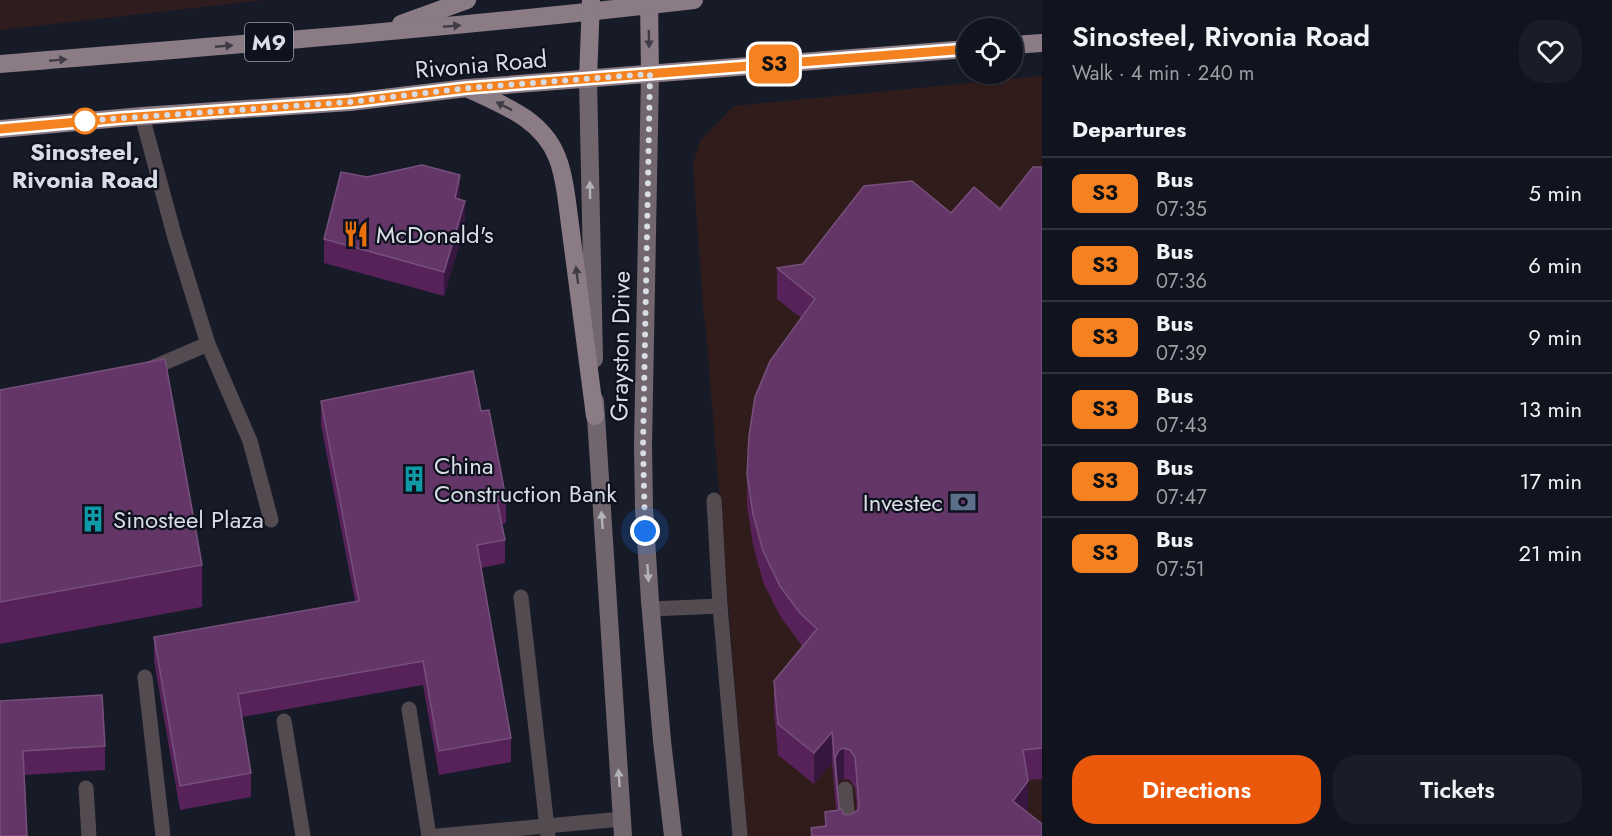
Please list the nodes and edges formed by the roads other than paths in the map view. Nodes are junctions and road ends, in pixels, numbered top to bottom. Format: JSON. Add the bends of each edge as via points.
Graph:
{"nodes":[{"id":1,"x":467,"y":0,"type":"edge"},
{"id":2,"x":694,"y":0,"type":"edge"},
{"id":3,"x":649,"y":3,"type":"edge"},
{"id":4,"x":591,"y":6,"type":"edge"},
{"id":5,"x":373,"y":33,"type":"junction"},
{"id":6,"x":1042,"y":43,"type":"edge"},
{"id":7,"x":1023,"y":44,"type":"edge"},
{"id":8,"x":957,"y":50,"type":"edge"},
{"id":9,"x":0,"y":64,"type":"edge"},
{"id":10,"x":650,"y":74,"type":"junction"},
{"id":11,"x":588,"y":79,"type":"junction"},
{"id":12,"x":467,"y":88,"type":"junction"},
{"id":13,"x":142,"y":116,"type":"junction"},
{"id":14,"x":0,"y":129,"type":"edge"},
{"id":15,"x":208,"y":344,"type":"junction"},
{"id":16,"x":138,"y":373,"type":"edge"},
{"id":17,"x":595,"y":416,"type":"junction"},
{"id":18,"x":714,"y":500,"type":"dead end"},
{"id":19,"x":271,"y":520,"type":"dead end"},
{"id":20,"x":521,"y":597,"type":"dead end"},
{"id":21,"x":720,"y":606,"type":"junction"},
{"id":22,"x":651,"y":609,"type":"junction"},
{"id":23,"x":145,"y":677,"type":"dead end"},
{"id":24,"x":409,"y":709,"type":"dead end"},
{"id":25,"x":284,"y":721,"type":"dead end"},
{"id":26,"x":86,"y":788,"type":"dead end"},
{"id":27,"x":845,"y":789,"type":"dead end"},
{"id":28,"x":623,"y":827,"type":"edge"},
{"id":29,"x":548,"y":831,"type":"edge"},
{"id":30,"x":88,"y":836,"type":"edge"},
{"id":31,"x":163,"y":836,"type":"edge"},
{"id":32,"x":303,"y":836,"type":"edge"},
{"id":33,"x":429,"y":836,"type":"edge"},
{"id":34,"x":438,"y":836,"type":"edge"},
{"id":35,"x":673,"y":836,"type":"edge"},
{"id":36,"x":740,"y":836,"type":"edge"},
{"id":37,"x":849,"y":836,"type":"edge"}],
"edges":[{"from":1,"to":5,"type":"main road"},
{"from":2,"to":3,"type":"main road","name":"Rivonia Road","number":"M9"},
{"from":3,"to":4,"type":"main road","name":"Rivonia Road","number":"M9"},
{"from":3,"to":10,"type":"main road","name":"Grayston Drive","one_way":true},
{"from":5,"to":4,"type":"main road","name":"Rivonia Road","number":"M9","one_way":true},
{"from":4,"to":11,"type":"main road","name":"Grayston Drive"},
{"from":9,"to":5,"type":"main road","name":"Rivonia Road","number":"M9","one_way":true},
{"from":6,"to":7,"type":"main road"},
{"from":8,"to":10,"type":"main road","name":"Rivonia Road"},
{"from":10,"to":11,"type":"main road","name":"Rivonia Road"},
{"from":10,"to":22,"type":"main road","name":"Grayston Drive","one_way":true,"via":[[643,446]]},
{"from":11,"to":12,"type":"main road","name":"Rivonia Road"},
{"from":17,"to":11,"type":"main road","name":"Grayston Drive","one_way":true},
{"from":12,"to":13,"type":"main road","name":"Rivonia Road","via":[[350,102]]},
{"from":17,"to":12,"type":"main road","one_way":true,"via":[[570,221],[556,155],[529,120]]},
{"from":13,"to":14,"type":"main road","name":"Rivonia Road"},
{"from":13,"to":15,"type":"lane"},
{"from":15,"to":16,"type":"lane"},
{"from":15,"to":19,"type":"lane","via":[[250,441]]},
{"from":28,"to":17,"type":"main road","name":"Grayston Drive","one_way":true},
{"from":18,"to":21,"type":"lane"},
{"from":20,"to":29,"type":"lane"},
{"from":21,"to":22,"type":"lane"},
{"from":21,"to":36,"type":"lane"},
{"from":22,"to":35,"type":"main road","name":"Grayston Drive"},
{"from":23,"to":31,"type":"lane"},
{"from":24,"to":33,"type":"lane"},
{"from":25,"to":32,"type":"lane"},
{"from":26,"to":30,"type":"lane"},
{"from":27,"to":37,"type":"lane"},
{"from":28,"to":29,"type":"lane"},
{"from":29,"to":34,"type":"lane"}]}
